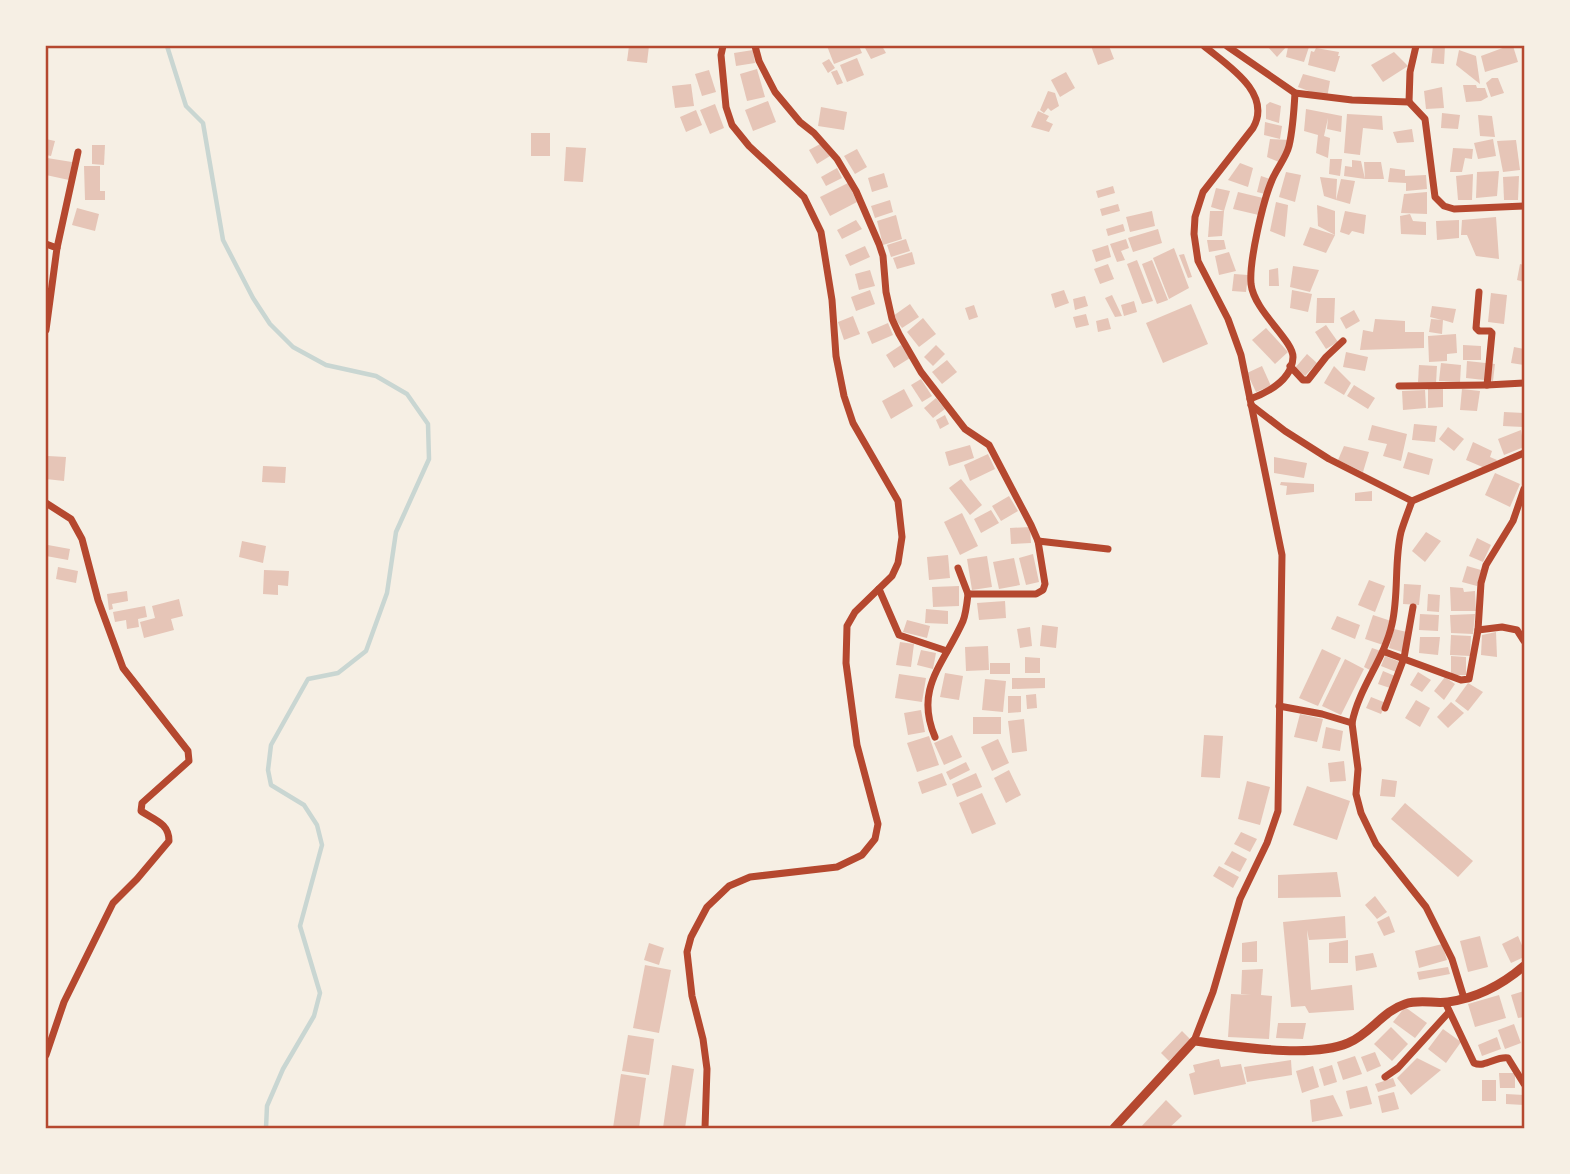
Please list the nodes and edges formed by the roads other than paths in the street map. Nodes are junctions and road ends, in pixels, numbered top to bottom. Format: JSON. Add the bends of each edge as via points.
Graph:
{"nodes":[{"id":1,"x":723,"y":46,"type":"edge"},
{"id":2,"x":755,"y":46,"type":"edge"},
{"id":3,"x":1204,"y":46,"type":"edge"},
{"id":4,"x":1227,"y":46,"type":"edge"},
{"id":5,"x":1416,"y":46,"type":"edge"},
{"id":6,"x":1295,"y":93,"type":"junction"},
{"id":7,"x":1409,"y":102,"type":"junction"},
{"id":8,"x":78,"y":152,"type":"dead end"},
{"id":9,"x":1524,"y":206,"type":"edge"},
{"id":10,"x":46,"y":244,"type":"edge"},
{"id":11,"x":57,"y":248,"type":"junction"},
{"id":12,"x":1479,"y":292,"type":"dead end"},
{"id":13,"x":46,"y":330,"type":"edge"},
{"id":14,"x":1343,"y":341,"type":"dead end"},
{"id":15,"x":1290,"y":366,"type":"junction"},
{"id":16,"x":1524,"y":383,"type":"edge"},
{"id":17,"x":1487,"y":385,"type":"junction"},
{"id":18,"x":1399,"y":386,"type":"dead end"},
{"id":19,"x":1250,"y":402,"type":"junction"},
{"id":20,"x":1524,"y":453,"type":"edge"},
{"id":21,"x":1524,"y":489,"type":"edge"},
{"id":22,"x":1412,"y":501,"type":"junction"},
{"id":23,"x":47,"y":505,"type":"edge"},
{"id":24,"x":1038,"y":541,"type":"junction"},
{"id":25,"x":1108,"y":549,"type":"dead end"},
{"id":26,"x":958,"y":568,"type":"dead end"},
{"id":27,"x":879,"y":589,"type":"junction"},
{"id":28,"x":968,"y":594,"type":"junction"},
{"id":29,"x":1412,"y":607,"type":"dead end"},
{"id":30,"x":1478,"y":631,"type":"junction"},
{"id":31,"x":1524,"y":640,"type":"edge"},
{"id":32,"x":947,"y":651,"type":"junction"},
{"id":33,"x":1385,"y":652,"type":"junction"},
{"id":34,"x":1404,"y":658,"type":"junction"},
{"id":35,"x":1279,"y":706,"type":"junction"},
{"id":36,"x":1385,"y":708,"type":"dead end"},
{"id":37,"x":1352,"y":723,"type":"junction"},
{"id":38,"x":934,"y":737,"type":"dead end"},
{"id":39,"x":1523,"y":969,"type":"edge"},
{"id":40,"x":1464,"y":999,"type":"junction"},
{"id":41,"x":1447,"y":1007,"type":"junction"},
{"id":42,"x":1194,"y":1041,"type":"junction"},
{"id":43,"x":46,"y":1055,"type":"edge"},
{"id":44,"x":1385,"y":1077,"type":"dead end"},
{"id":45,"x":1524,"y":1084,"type":"edge"},
{"id":46,"x":705,"y":1129,"type":"edge"},
{"id":47,"x":1115,"y":1129,"type":"edge"}],
"edges":[{"from":1,"to":27,"type":"street","via":[[725,97],[732,125],[748,146],[804,197],[821,232],[844,396],[853,423],[892,488],[901,518],[896,570]]},
{"from":2,"to":24,"type":"street","via":[[775,92],[837,159],[856,191],[883,256],[886,292],[899,334],[921,372],[965,429],[989,445]]},
{"from":3,"to":19,"type":"street","via":[[1244,81],[1258,103],[1254,128],[1203,192],[1194,234],[1198,261],[1241,355]]},
{"from":4,"to":6,"type":"street"},
{"from":5,"to":7,"type":"street"},
{"from":6,"to":7,"type":"street"},
{"from":6,"to":15,"type":"street","via":[[1288,149],[1267,198],[1251,285],[1259,307],[1292,350]]},
{"from":7,"to":9,"type":"street","via":[[1425,119],[1433,190],[1439,203],[1454,209]]},
{"from":8,"to":11,"type":"street"},
{"from":10,"to":11,"type":"street"},
{"from":11,"to":13,"type":"street"},
{"from":12,"to":17,"type":"street","via":[[1476,328],[1492,334]]},
{"from":14,"to":15,"type":"street","via":[[1308,380]]},
{"from":15,"to":19,"type":"street","via":[[1272,390]]},
{"from":16,"to":17,"type":"street"},
{"from":17,"to":18,"type":"street"},
{"from":19,"to":22,"type":"street","via":[[1329,459]]},
{"from":19,"to":35,"type":"street","via":[[1282,555]]},
{"from":20,"to":22,"type":"street"},
{"from":21,"to":30,"type":"street","via":[[1513,521],[1486,565]]},
{"from":22,"to":33,"type":"street","via":[[1401,534],[1393,621]]},
{"from":23,"to":43,"type":"street","via":[[71,519],[82,539],[97,600],[123,668],[190,758],[142,803],[141,811],[161,823],[169,841],[113,903],[64,1002]]},
{"from":24,"to":25,"type":"street"},
{"from":24,"to":28,"type":"street","via":[[1045,584],[1041,592]]},
{"from":26,"to":28,"type":"street"},
{"from":27,"to":32,"type":"street","via":[[896,632]]},
{"from":27,"to":46,"type":"street","via":[[850,617],[846,638],[857,745],[877,835],[862,855],[837,867],[739,880],[707,907],[699,920],[687,952],[707,1069]]},
{"from":28,"to":32,"type":"street","via":[[964,618]]},
{"from":29,"to":34,"type":"street"},
{"from":30,"to":31,"type":"street","via":[[1517,629]]},
{"from":30,"to":34,"type":"street","via":[[1468,679]]},
{"from":32,"to":38,"type":"street","via":[[928,690],[926,714]]},
{"from":33,"to":34,"type":"street"},
{"from":33,"to":37,"type":"street","via":[[1366,684]]},
{"from":34,"to":36,"type":"street"},
{"from":35,"to":37,"type":"street"},
{"from":35,"to":42,"type":"street","via":[[1274,828],[1240,898]]},
{"from":37,"to":40,"type":"street","via":[[1361,813],[1376,844],[1426,907]]},
{"from":39,"to":40,"type":"street"},
{"from":40,"to":41,"type":"street"},
{"from":41,"to":42,"type":"street","via":[[1418,1001],[1401,1005],[1355,1040],[1335,1046],[1265,1049]]},
{"from":41,"to":44,"type":"street","via":[[1398,1068]]},
{"from":41,"to":45,"type":"street","via":[[1474,1063],[1508,1058]]},
{"from":42,"to":47,"type":"street"}]}
